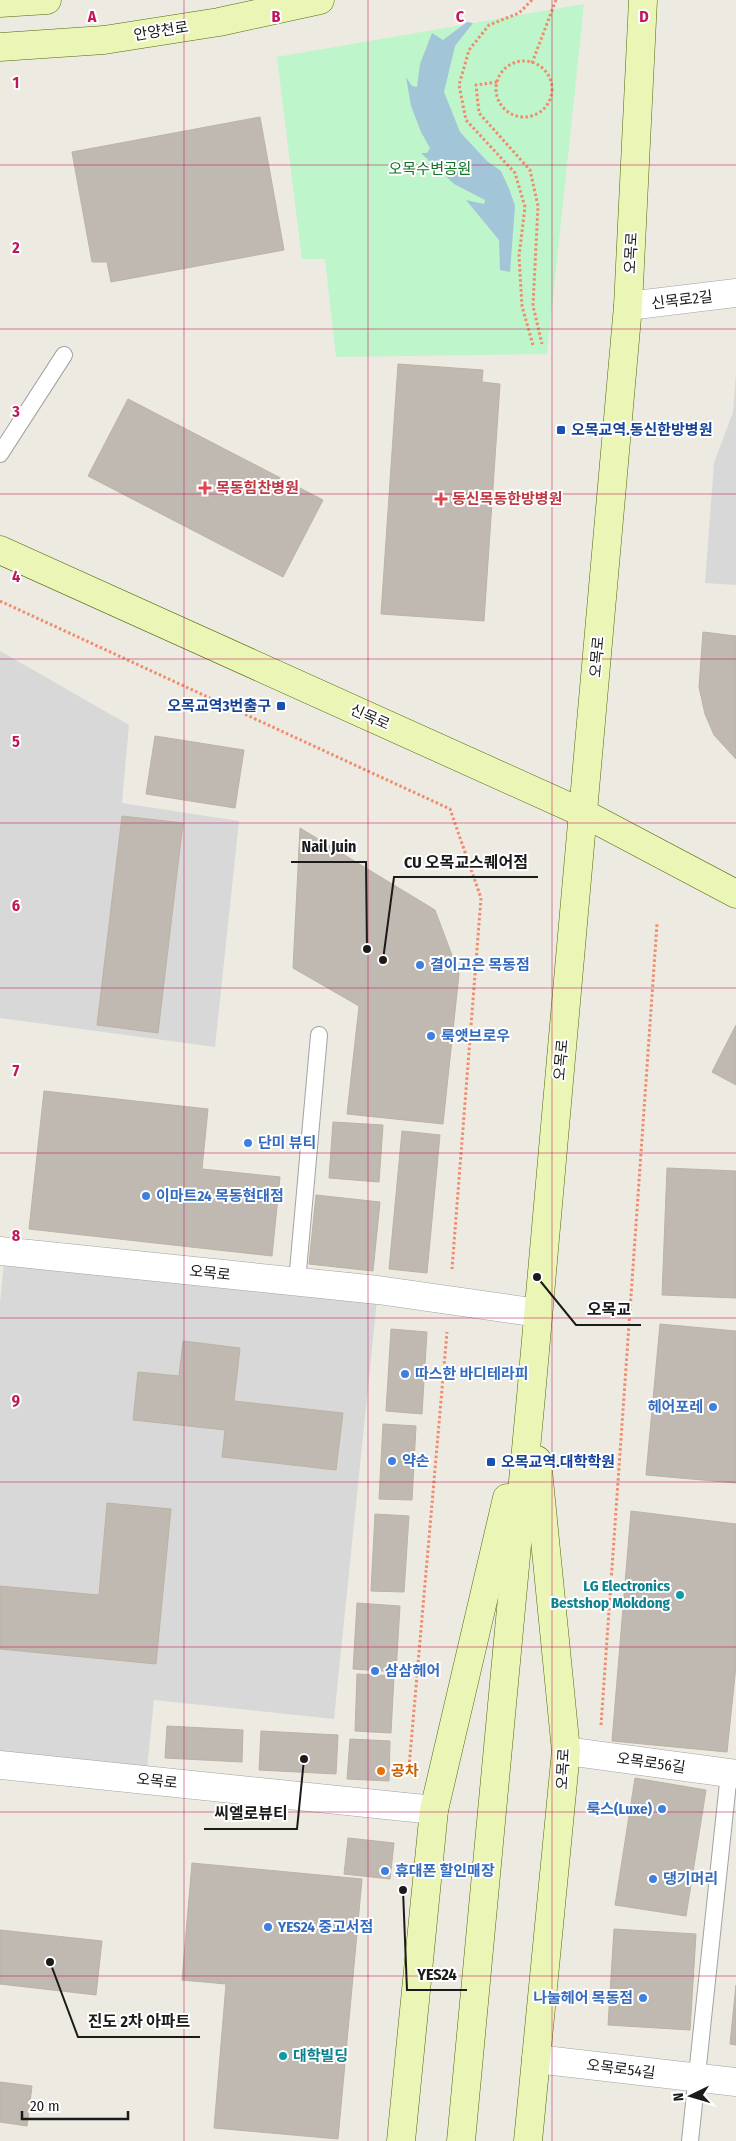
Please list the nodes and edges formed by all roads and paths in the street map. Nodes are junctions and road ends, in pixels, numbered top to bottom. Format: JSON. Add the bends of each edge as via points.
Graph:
{"nodes":[{"id":1,"x":47,"y":0,"type":"edge"},
{"id":2,"x":320,"y":0,"type":"edge"},
{"id":3,"x":532,"y":0,"type":"edge"},
{"id":4,"x":556,"y":0,"type":"edge"},
{"id":5,"x":643,"y":0,"type":"edge"},
{"id":6,"x":0,"y":3,"type":"edge"},
{"id":7,"x":0,"y":48,"type":"edge"},
{"id":8,"x":532,"y":63,"type":"junction"},
{"id":9,"x":497,"y":82,"type":"junction"},
{"id":10,"x":736,"y":294,"type":"edge"},
{"id":11,"x":628,"y":306,"type":"junction"},
{"id":12,"x":542,"y":344,"type":"dead end"},
{"id":13,"x":533,"y":345,"type":"dead end"},
{"id":14,"x":64,"y":355,"type":"dead end"},
{"id":15,"x":0,"y":454,"type":"edge"},
{"id":16,"x":0,"y":550,"type":"edge"},
{"id":17,"x":0,"y":601,"type":"edge"},
{"id":18,"x":583,"y":813,"type":"junction"},
{"id":19,"x":736,"y":894,"type":"edge"},
{"id":20,"x":657,"y":924,"type":"dead end"},
{"id":21,"x":319,"y":1035,"type":"dead end"},
{"id":22,"x":0,"y":1251,"type":"edge"},
{"id":23,"x":298,"y":1282,"type":"junction"},
{"id":24,"x":450,"y":1300,"type":"junction"},
{"id":25,"x":538,"y":1313,"type":"junction"},
{"id":26,"x":531,"y":1396,"type":"junction"},
{"id":27,"x":566,"y":1751,"type":"junction"},
{"id":28,"x":598,"y":1756,"type":"junction"},
{"id":29,"x":0,"y":1765,"type":"edge"},
{"id":30,"x":732,"y":1773,"type":"edge"},
{"id":31,"x":405,"y":1807,"type":"junction"},
{"id":32,"x":434,"y":1810,"type":"junction"},
{"id":33,"x":536,"y":2059,"type":"junction"},
{"id":34,"x":695,"y":2078,"type":"junction"},
{"id":35,"x":736,"y":2082,"type":"edge"},
{"id":36,"x":401,"y":2141,"type":"edge"},
{"id":37,"x":461,"y":2141,"type":"edge"},
{"id":38,"x":528,"y":2141,"type":"edge"},
{"id":39,"x":690,"y":2141,"type":"edge"}],
"edges":[{"from":1,"to":6,"type":"main road"},
{"from":2,"to":7,"type":"main road","name":"안양천로","via":[[219,22],[104,40]]},
{"from":3,"to":13,"type":"path","via":[[519,13],[489,25],[469,50],[459,85],[466,120],[515,173],[524,207],[519,256],[522,306]]},
{"from":4,"to":8,"type":"path"},
{"from":5,"to":11,"type":"main road","name":"오목로"},
{"from":8,"to":9,"type":"path","via":[[514,63],[506,67]]},
{"from":8,"to":9,"type":"path","via":[[540,67],[550,82],[549,100],[537,114],[519,117],[503,108],[498,100]]},
{"from":9,"to":12,"type":"path","via":[[476,85],[480,113],[530,170],[538,206],[533,306]]},
{"from":10,"to":11,"type":"street","name":"신목로2길"},
{"from":11,"to":18,"type":"main road","name":"오목로"},
{"from":14,"to":15,"type":"lane"},
{"from":16,"to":18,"type":"main road","name":"신목로"},
{"from":17,"to":24,"type":"path","via":[[450,809],[480,898]]},
{"from":18,"to":19,"type":"main road","name":"신목로"},
{"from":18,"to":25,"type":"main road","name":"오목로"},
{"from":20,"to":28,"type":"path"},
{"from":21,"to":23,"type":"lane"},
{"from":22,"to":23,"type":"street","name":"오목로"},
{"from":23,"to":24,"type":"street","name":"오목로"},
{"from":24,"to":25,"type":"street","name":"오목로"},
{"from":24,"to":31,"type":"path"},
{"from":25,"to":26,"type":"main road","name":"오목로"},
{"from":26,"to":27,"type":"main road","name":"오목로"},
{"from":26,"to":32,"type":"main road","name":"오목로"},
{"from":26,"to":37,"type":"main road","name":"오목로"},
{"from":27,"to":28,"type":"street","name":"오목로56길"},
{"from":27,"to":33,"type":"main road","name":"오목로"},
{"from":28,"to":30,"type":"street","name":"오목로56길"},
{"from":29,"to":31,"type":"street","name":"오목로"},
{"from":30,"to":34,"type":"lane"},
{"from":31,"to":32,"type":"street","name":"오목로"},
{"from":32,"to":36,"type":"main road","name":"오목로"},
{"from":33,"to":34,"type":"street","name":"오목로54길"},
{"from":33,"to":38,"type":"main road","name":"오목로"},
{"from":34,"to":35,"type":"street","name":"오목로54길"},
{"from":34,"to":39,"type":"lane"}]}
